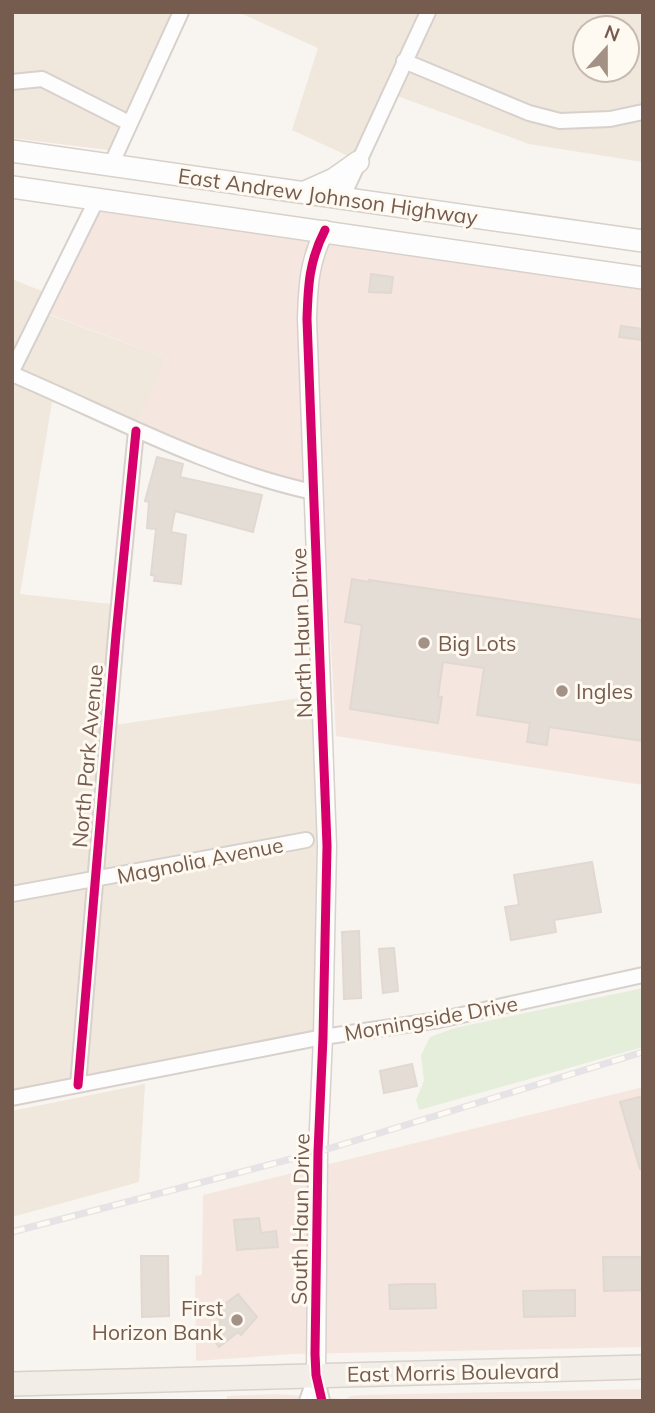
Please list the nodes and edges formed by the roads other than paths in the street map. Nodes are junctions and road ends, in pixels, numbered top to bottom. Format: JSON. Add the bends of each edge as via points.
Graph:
{"nodes":[{"id":1,"x":181,"y":12,"type":"edge"},
{"id":2,"x":428,"y":12,"type":"edge"},
{"id":3,"x":404,"y":61,"type":"junction"},
{"id":4,"x":12,"y":82,"type":"edge"},
{"id":5,"x":643,"y":112,"type":"edge"},
{"id":6,"x":129,"y":123,"type":"junction"},
{"id":7,"x":12,"y":151,"type":"edge"},
{"id":8,"x":358,"y":162,"type":"junction"},
{"id":9,"x":111,"y":165,"type":"junction"},
{"id":10,"x":12,"y":187,"type":"edge"},
{"id":11,"x":304,"y":192,"type":"junction"},
{"id":12,"x":342,"y":198,"type":"junction"},
{"id":13,"x":97,"y":199,"type":"junction"},
{"id":14,"x":324,"y":230,"type":"junction"},
{"id":15,"x":643,"y":241,"type":"edge"},
{"id":16,"x":643,"y":278,"type":"edge"},
{"id":17,"x":12,"y":373,"type":"edge"},
{"id":18,"x":136,"y":431,"type":"junction"},
{"id":19,"x":313,"y":492,"type":"junction"},
{"id":20,"x":306,"y":840,"type":"dead end"},
{"id":21,"x":94,"y":880,"type":"junction"},
{"id":22,"x":12,"y":894,"type":"edge"},
{"id":23,"x":643,"y":975,"type":"edge"},
{"id":24,"x":323,"y":1037,"type":"junction"},
{"id":25,"x":78,"y":1085,"type":"junction"},
{"id":26,"x":12,"y":1098,"type":"edge"},
{"id":27,"x":643,"y":1367,"type":"edge"},
{"id":28,"x":316,"y":1375,"type":"junction"},
{"id":29,"x":12,"y":1384,"type":"edge"},
{"id":30,"x":59,"y":1391,"type":"edge"},
{"id":31,"x":307,"y":1401,"type":"edge"},
{"id":32,"x":322,"y":1401,"type":"edge"}],
"edges":[{"from":1,"to":6,"type":"street"},
{"from":2,"to":3,"type":"street"},
{"from":3,"to":5,"type":"street","via":[[529,113],[561,121],[610,120]]},
{"from":3,"to":8,"type":"street"},
{"from":4,"to":6,"type":"street","via":[[42,79]]},
{"from":6,"to":9,"type":"street"},
{"from":7,"to":9,"type":"main road","name":"East Andrew Johnson Highway"},
{"from":8,"to":11,"type":"main road"},
{"from":8,"to":12,"type":"street"},
{"from":9,"to":11,"type":"main road","name":"East Andrew Johnson Highway"},
{"from":9,"to":13,"type":"main road"},
{"from":10,"to":13,"type":"main road","name":"East Andrew Johnson Highway"},
{"from":11,"to":12,"type":"main road","name":"East Andrew Johnson Highway"},
{"from":12,"to":14,"type":"main road"},
{"from":12,"to":15,"type":"main road","name":"East Andrew Johnson Highway"},
{"from":13,"to":14,"type":"main road","name":"East Andrew Johnson Highway"},
{"from":13,"to":17,"type":"street"},
{"from":14,"to":16,"type":"main road","name":"East Andrew Johnson Highway"},
{"from":14,"to":19,"type":"street","name":"North Haun Drive","via":[[308,282]]},
{"from":17,"to":18,"type":"street"},
{"from":18,"to":19,"type":"street","via":[[270,482]]},
{"from":18,"to":21,"type":"street","name":"North Park Avenue"},
{"from":19,"to":24,"type":"street","name":"North Haun Drive","via":[[327,846]]},
{"from":20,"to":21,"type":"street","name":"Magnolia Avenue"},
{"from":21,"to":22,"type":"street","name":"Magnolia Avenue"},
{"from":21,"to":25,"type":"street","name":"North Park Avenue"},
{"from":23,"to":24,"type":"street","name":"Morningside Drive","via":[[439,1020]]},
{"from":24,"to":25,"type":"street","name":"Morningside Drive"},
{"from":24,"to":28,"type":"street","name":"South Haun Drive"},
{"from":25,"to":26,"type":"street","name":"Morningside Drive"},
{"from":27,"to":28,"type":"main road","name":"East Morris Boulevard"},
{"from":28,"to":30,"type":"main road","name":"East Morris Boulevard"},
{"from":28,"to":31,"type":"street","name":"South Haun Drive"},
{"from":28,"to":32,"type":"street","name":"South Haun Drive"},
{"from":29,"to":30,"type":"main road","name":"East Morris Boulevard"}]}
